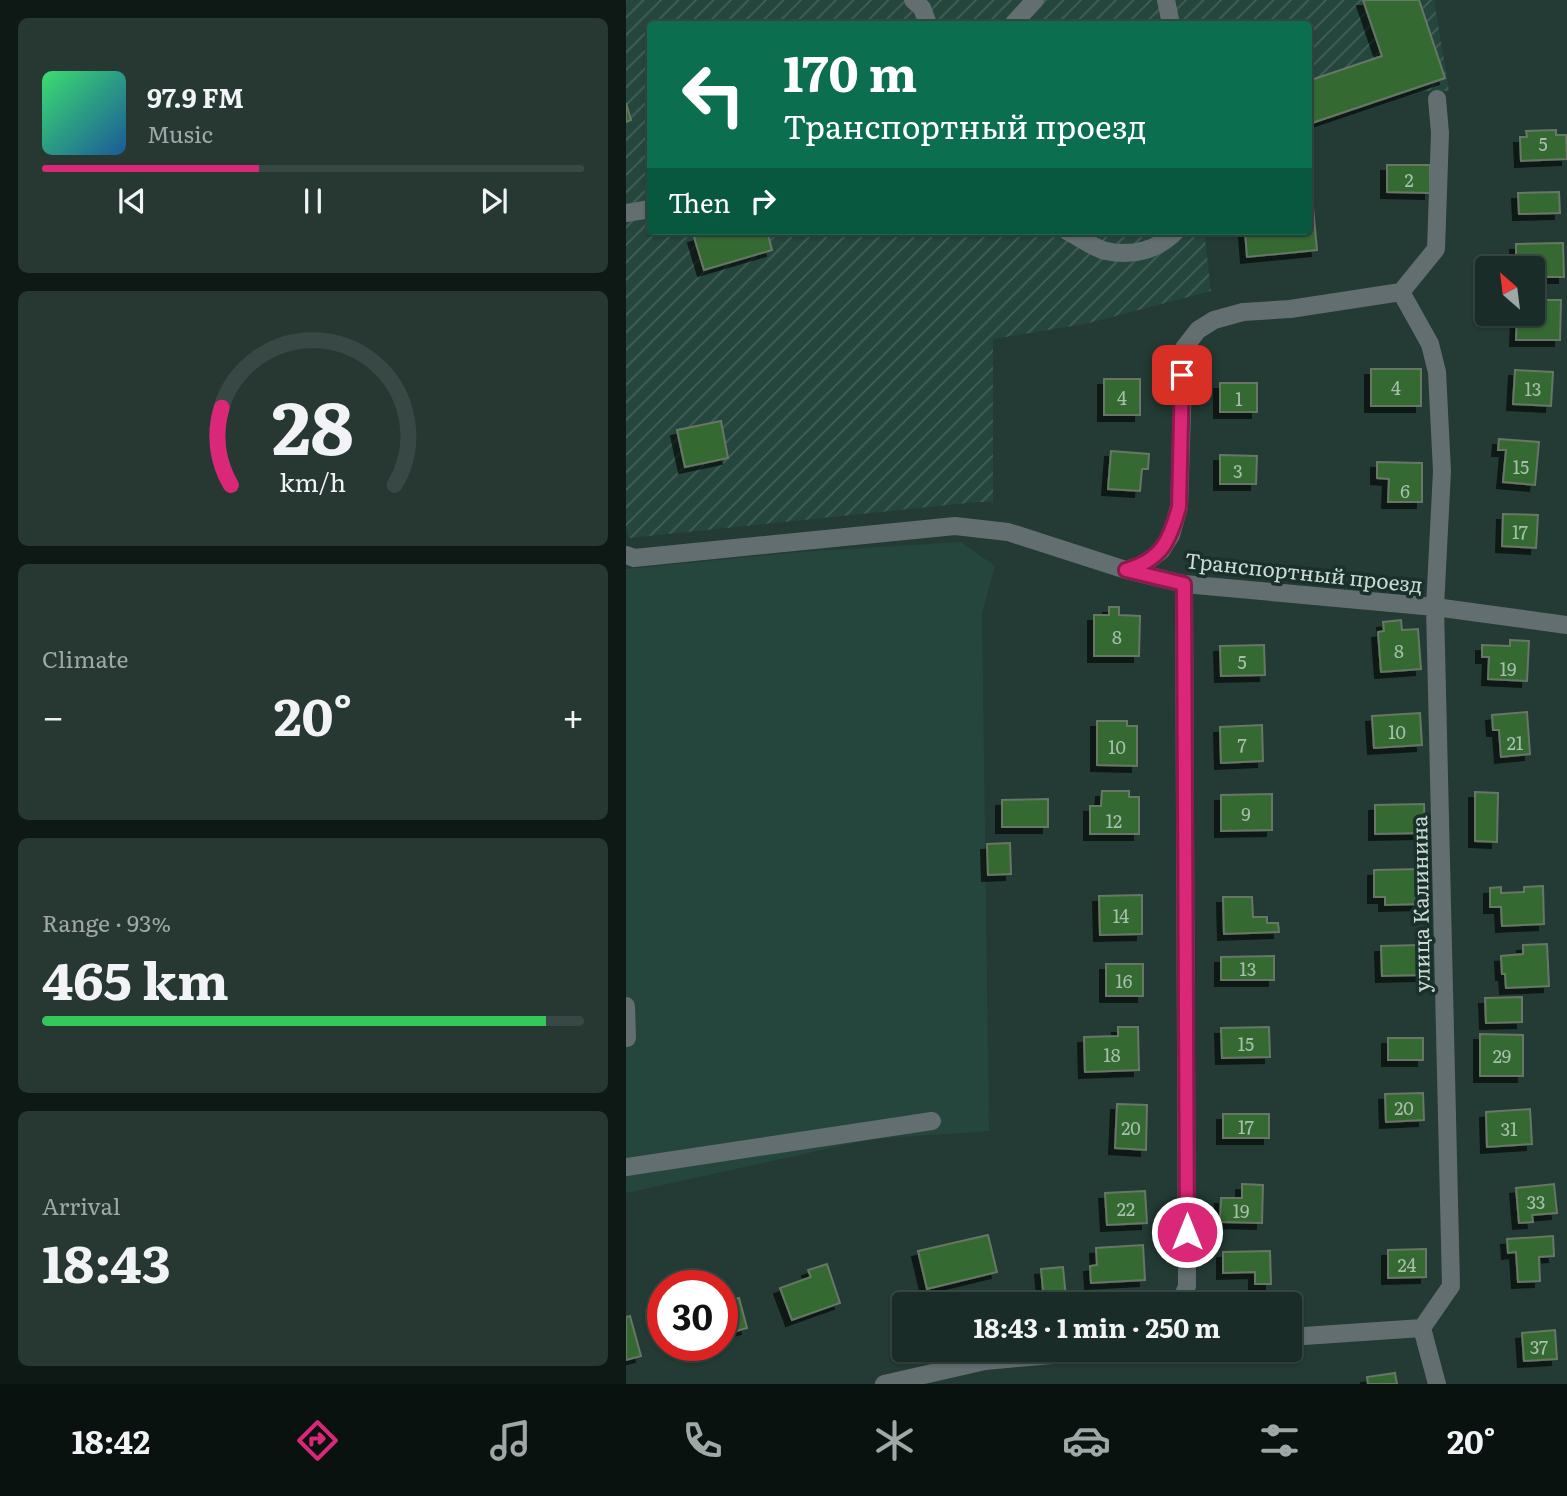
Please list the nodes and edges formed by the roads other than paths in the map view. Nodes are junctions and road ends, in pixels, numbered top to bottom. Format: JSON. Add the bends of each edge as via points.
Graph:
{"nodes":[{"id":1,"x":913,"y":0,"type":"edge"},
{"id":2,"x":1035,"y":0,"type":"edge"},
{"id":3,"x":1166,"y":0,"type":"edge"},
{"id":4,"x":927,"y":21,"type":"edge"},
{"id":5,"x":1016,"y":21,"type":"edge"},
{"id":6,"x":1170,"y":21,"type":"edge"},
{"id":7,"x":1437,"y":99,"type":"dead end"},
{"id":8,"x":647,"y":210,"type":"edge"},
{"id":9,"x":626,"y":213,"type":"edge"},
{"id":10,"x":1075,"y":235,"type":"edge"},
{"id":11,"x":1172,"y":235,"type":"edge"},
{"id":12,"x":1401,"y":292,"type":"junction"},
{"id":13,"x":626,"y":555,"type":"edge"},
{"id":14,"x":1126,"y":570,"type":"junction"},
{"id":15,"x":1184,"y":584,"type":"junction"},
{"id":16,"x":1435,"y":607,"type":"junction"},
{"id":17,"x":1566,"y":625,"type":"edge"},
{"id":18,"x":626,"y":1006,"type":"edge"},
{"id":19,"x":627,"y":1038,"type":"edge"},
{"id":20,"x":932,"y":1121,"type":"dead end"},
{"id":21,"x":626,"y":1167,"type":"edge"},
{"id":22,"x":1185,"y":1292,"type":"edge"},
{"id":23,"x":1422,"y":1328,"type":"junction"},
{"id":24,"x":1302,"y":1336,"type":"edge"},
{"id":25,"x":981,"y":1362,"type":"edge"},
{"id":26,"x":884,"y":1384,"type":"edge"},
{"id":27,"x":1437,"y":1384,"type":"edge"}],
"edges":[{"from":1,"to":4,"type":"street"},
{"from":2,"to":5,"type":"street"},
{"from":3,"to":6,"type":"street"},
{"from":7,"to":12,"type":"street","via":[[1436,250]]},
{"from":8,"to":9,"type":"street"},
{"from":10,"to":11,"type":"street","via":[[1106,251],[1139,252],[1162,245]]},
{"from":12,"to":14,"type":"street","via":[[1243,313],[1214,320],[1198,330],[1184,348],[1179,507],[1171,535],[1161,551],[1143,565]]},
{"from":12,"to":16,"type":"street","name":"улица Калинина","via":[[1430,344],[1437,372],[1442,471]]},
{"from":13,"to":14,"type":"street","name":"Транспортный проезд","via":[[634,558],[955,526],[1008,533]]},
{"from":14,"to":15,"type":"street","name":"Транспортный проезд"},
{"from":15,"to":16,"type":"street","name":"Транспортный проезд"},
{"from":15,"to":22,"type":"street"},
{"from":16,"to":17,"type":"street","name":"Транспортный проезд"},
{"from":16,"to":23,"type":"street","name":"улица Калинина","via":[[1451,1286]]},
{"from":18,"to":19,"type":"street"},
{"from":20,"to":21,"type":"street"},
{"from":23,"to":24,"type":"street"},
{"from":23,"to":27,"type":"street"},
{"from":25,"to":26,"type":"street"}]}
